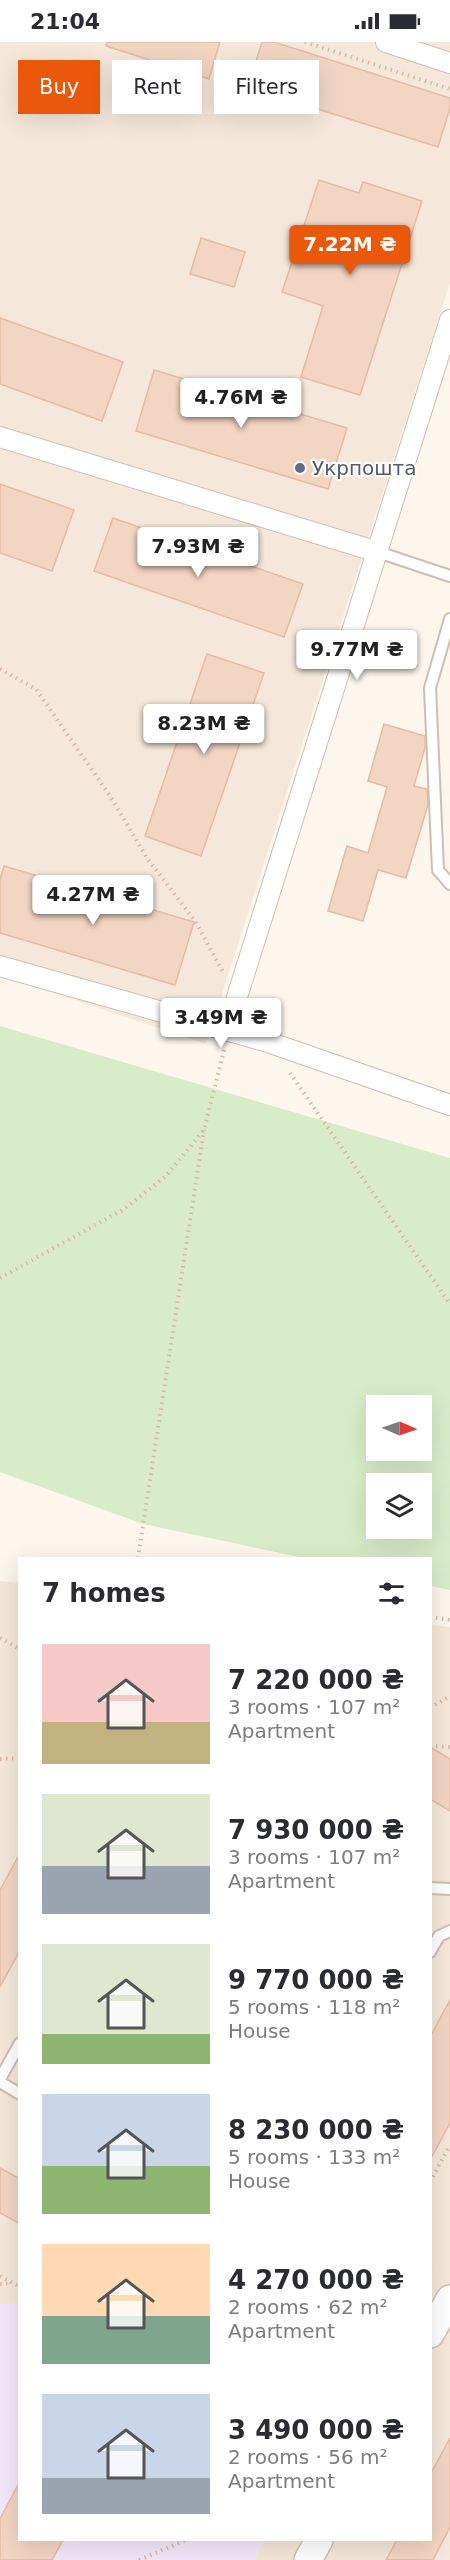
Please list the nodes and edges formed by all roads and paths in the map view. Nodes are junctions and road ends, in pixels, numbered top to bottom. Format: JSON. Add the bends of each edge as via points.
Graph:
{"nodes":[{"id":1,"x":305,"y":42,"type":"edge"},
{"id":2,"x":386,"y":42,"type":"edge"},
{"id":3,"x":450,"y":63,"type":"edge"},
{"id":4,"x":450,"y":88,"type":"edge"},
{"id":5,"x":450,"y":320,"type":"edge"},
{"id":6,"x":0,"y":437,"type":"edge"},
{"id":7,"x":378,"y":552,"type":"junction"},
{"id":8,"x":450,"y":576,"type":"edge"},
{"id":9,"x":450,"y":619,"type":"edge"},
{"id":10,"x":0,"y":669,"type":"edge"},
{"id":11,"x":450,"y":884,"type":"edge"},
{"id":12,"x":0,"y":966,"type":"edge"},
{"id":13,"x":237,"y":997,"type":"junction"},
{"id":14,"x":229,"y":1031,"type":"junction"},
{"id":15,"x":268,"y":1042,"type":"junction"},
{"id":16,"x":450,"y":1105,"type":"edge"},
{"id":17,"x":204,"y":1130,"type":"junction"},
{"id":18,"x":0,"y":1278,"type":"edge"},
{"id":19,"x":450,"y":1304,"type":"edge"},
{"id":20,"x":138,"y":1557,"type":"edge"},
{"id":21,"x":432,"y":1617,"type":"edge"},
{"id":22,"x":450,"y":1620,"type":"edge"},
{"id":23,"x":0,"y":1638,"type":"edge"},
{"id":24,"x":18,"y":1648,"type":"edge"},
{"id":25,"x":450,"y":1696,"type":"edge"},
{"id":26,"x":432,"y":1707,"type":"edge"},
{"id":27,"x":432,"y":1746,"type":"edge"},
{"id":28,"x":450,"y":1747,"type":"edge"},
{"id":29,"x":18,"y":1758,"type":"edge"},
{"id":30,"x":0,"y":1759,"type":"edge"},
{"id":31,"x":432,"y":1888,"type":"edge"},
{"id":32,"x":450,"y":1889,"type":"edge"},
{"id":33,"x":450,"y":1931,"type":"edge"},
{"id":34,"x":432,"y":1948,"type":"edge"},
{"id":35,"x":18,"y":2047,"type":"edge"},
{"id":36,"x":0,"y":2080,"type":"edge"},
{"id":37,"x":18,"y":2093,"type":"edge"},
{"id":38,"x":450,"y":2145,"type":"edge"},
{"id":39,"x":432,"y":2178,"type":"edge"},
{"id":40,"x":0,"y":2276,"type":"edge"},
{"id":41,"x":13,"y":2283,"type":"junction"},
{"id":42,"x":0,"y":2284,"type":"edge"},
{"id":43,"x":18,"y":2286,"type":"edge"},
{"id":44,"x":450,"y":2299,"type":"edge"},
{"id":45,"x":432,"y":2330,"type":"edge"},
{"id":46,"x":184,"y":2541,"type":"edge"},
{"id":47,"x":318,"y":2541,"type":"edge"},
{"id":48,"x":139,"y":2560,"type":"edge"},
{"id":49,"x":308,"y":2560,"type":"edge"}],
"edges":[{"from":1,"to":4,"type":"path"},
{"from":2,"to":3,"type":"street"},
{"from":5,"to":7,"type":"street"},
{"from":6,"to":7,"type":"street"},
{"from":7,"to":8,"type":"lane"},
{"from":7,"to":13,"type":"street"},
{"from":9,"to":11,"type":"lane","via":[[430,688],[438,870]]},
{"from":10,"to":13,"type":"path","via":[[36,689],[110,796],[147,858],[195,921]]},
{"from":12,"to":14,"type":"street"},
{"from":13,"to":14,"type":"street"},
{"from":14,"to":15,"type":"street"},
{"from":14,"to":17,"type":"path"},
{"from":15,"to":16,"type":"street"},
{"from":15,"to":19,"type":"path"},
{"from":17,"to":18,"type":"path","via":[[166,1176],[124,1209]]},
{"from":17,"to":20,"type":"path"},
{"from":21,"to":22,"type":"path"},
{"from":23,"to":24,"type":"path"},
{"from":25,"to":26,"type":"path"},
{"from":27,"to":28,"type":"path"},
{"from":29,"to":30,"type":"path"},
{"from":31,"to":32,"type":"lane"},
{"from":33,"to":34,"type":"lane","via":[[439,1936]]},
{"from":35,"to":36,"type":"lane"},
{"from":36,"to":37,"type":"lane"},
{"from":38,"to":39,"type":"path"},
{"from":40,"to":41,"type":"path"},
{"from":41,"to":42,"type":"path"},
{"from":41,"to":43,"type":"path"},
{"from":44,"to":45,"type":"street"},
{"from":46,"to":48,"type":"path"},
{"from":47,"to":49,"type":"street"}]}
